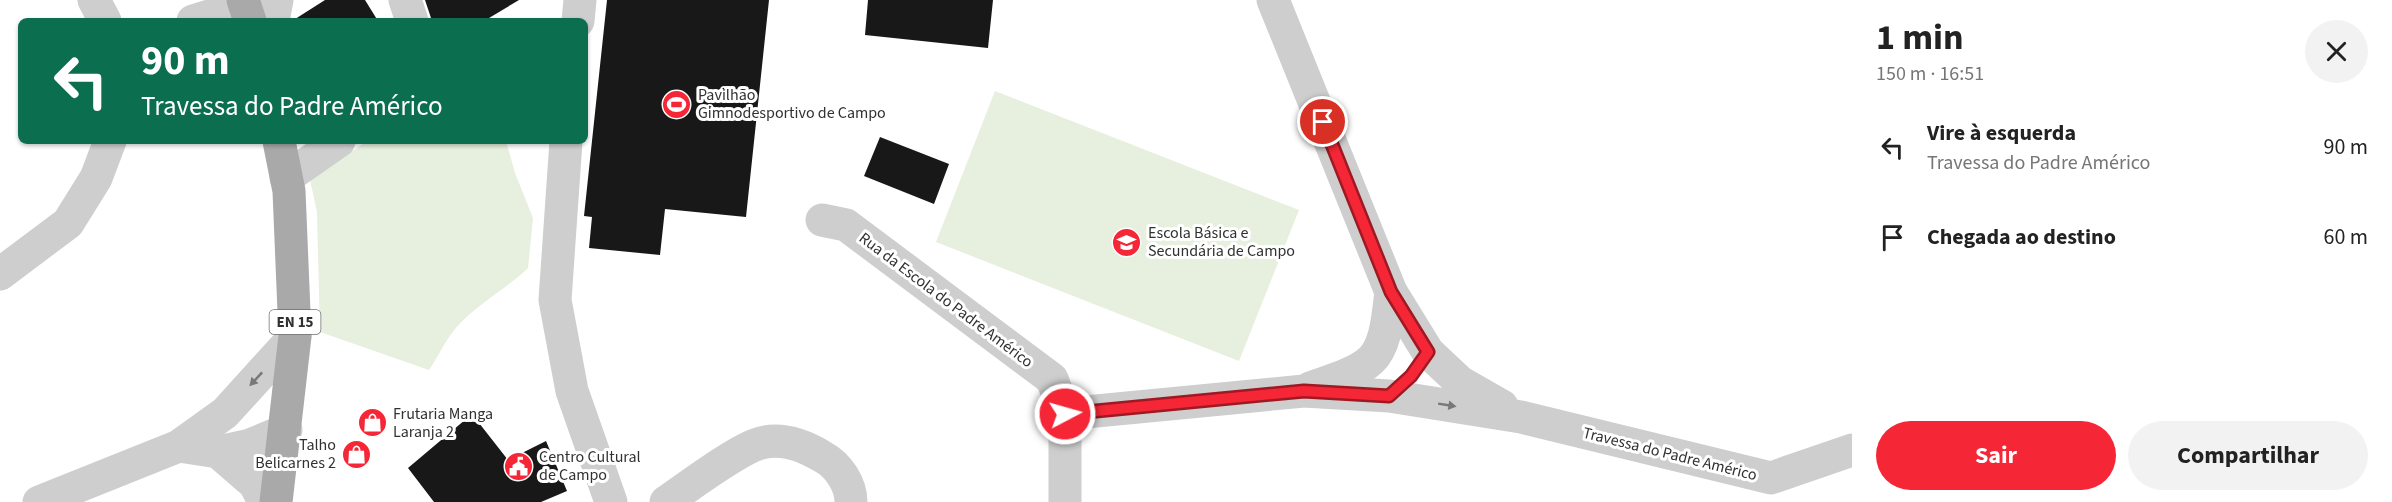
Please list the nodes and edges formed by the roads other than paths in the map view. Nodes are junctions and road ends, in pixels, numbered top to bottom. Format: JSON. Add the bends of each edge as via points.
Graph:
{"nodes":[{"id":1,"x":94,"y":0,"type":"edge"},
{"id":2,"x":277,"y":0,"type":"edge"},
{"id":3,"x":405,"y":0,"type":"edge"},
{"id":4,"x":580,"y":0,"type":"edge"},
{"id":5,"x":1273,"y":0,"type":"edge"},
{"id":6,"x":246,"y":8,"type":"edge"},
{"id":7,"x":103,"y":18,"type":"edge"},
{"id":8,"x":205,"y":18,"type":"edge"},
{"id":9,"x":274,"y":18,"type":"edge"},
{"id":10,"x":411,"y":18,"type":"edge"},
{"id":11,"x":578,"y":18,"type":"edge"},
{"id":12,"x":109,"y":144,"type":"edge"},
{"id":13,"x":280,"y":144,"type":"edge"},
{"id":14,"x":335,"y":144,"type":"edge"},
{"id":15,"x":566,"y":144,"type":"edge"},
{"id":16,"x":286,"y":178,"type":"junction"},
{"id":17,"x":822,"y":220,"type":"dead end"},
{"id":18,"x":0,"y":274,"type":"edge"},
{"id":19,"x":1391,"y":292,"type":"junction"},
{"id":20,"x":295,"y":336,"type":"junction"},
{"id":21,"x":1428,"y":352,"type":"junction"},
{"id":22,"x":1372,"y":360,"type":"junction"},
{"id":23,"x":1304,"y":391,"type":"junction"},
{"id":24,"x":1389,"y":396,"type":"junction"},
{"id":25,"x":225,"y":412,"type":"junction"},
{"id":26,"x":1065,"y":414,"type":"junction"},
{"id":27,"x":1521,"y":417,"type":"junction"},
{"id":28,"x":286,"y":429,"type":"junction"},
{"id":29,"x":179,"y":446,"type":"junction"},
{"id":30,"x":1852,"y":450,"type":"edge"},
{"id":31,"x":218,"y":452,"type":"junction"},
{"id":32,"x":39,"y":502,"type":"edge"},
{"id":33,"x":264,"y":502,"type":"edge"},
{"id":34,"x":276,"y":502,"type":"edge"},
{"id":35,"x":611,"y":502,"type":"edge"},
{"id":36,"x":666,"y":502,"type":"edge"},
{"id":37,"x":851,"y":502,"type":"edge"},
{"id":38,"x":1065,"y":502,"type":"edge"}],
"edges":[{"from":1,"to":7,"type":"street"},
{"from":2,"to":9,"type":"street"},
{"from":3,"to":10,"type":"street"},
{"from":4,"to":11,"type":"street"},
{"from":5,"to":19,"type":"street","name":"Travessa do Padre Américo"},
{"from":6,"to":8,"type":"street"},
{"from":12,"to":18,"type":"street","via":[[96,178],[68,223]]},
{"from":13,"to":16,"type":"main road","number":"EN 15"},
{"from":14,"to":16,"type":"street"},
{"from":15,"to":35,"type":"street","via":[[555,300],[572,391]]},
{"from":16,"to":20,"type":"main road","number":"EN 15"},
{"from":17,"to":26,"type":"street","name":"Rua da Escola do Padre Américo","via":[[846,225],[1052,379]]},
{"from":19,"to":21,"type":"street","name":"Travessa do Padre Américo"},
{"from":19,"to":22,"type":"street","via":[[1384,335]]},
{"from":20,"to":25,"type":"street","one_way":true},
{"from":20,"to":28,"type":"main road","number":"EN 15"},
{"from":21,"to":22,"type":"street","name":"Travessa do Padre Américo","via":[[1395,352]]},
{"from":21,"to":24,"type":"street","via":[[1411,376]]},
{"from":21,"to":27,"type":"street","name":"Travessa do Padre Américo","via":[[1460,381]]},
{"from":22,"to":23,"type":"street","name":"Travessa do Padre Américo"},
{"from":23,"to":24,"type":"street","name":"Travessa do Padre Américo"},
{"from":23,"to":26,"type":"street","name":"Travessa do Padre Américo"},
{"from":24,"to":27,"type":"street","name":"Travessa do Padre Américo","one_way":true},
{"from":25,"to":28,"type":"street","via":[[255,416]]},
{"from":25,"to":29,"type":"street"},
{"from":26,"to":38,"type":"street","name":"Rua da Escola do Padre Américo"},
{"from":27,"to":30,"type":"street","name":"Travessa do Padre Américo","via":[[1771,478]]},
{"from":28,"to":31,"type":"street","via":[[250,445]]},
{"from":28,"to":34,"type":"main road","number":"EN 15"},
{"from":29,"to":31,"type":"street"},
{"from":29,"to":32,"type":"street"},
{"from":31,"to":33,"type":"street","via":[[255,484]]},
{"from":36,"to":37,"type":"street","via":[[762,443],[801,444],[835,464]]}]}
